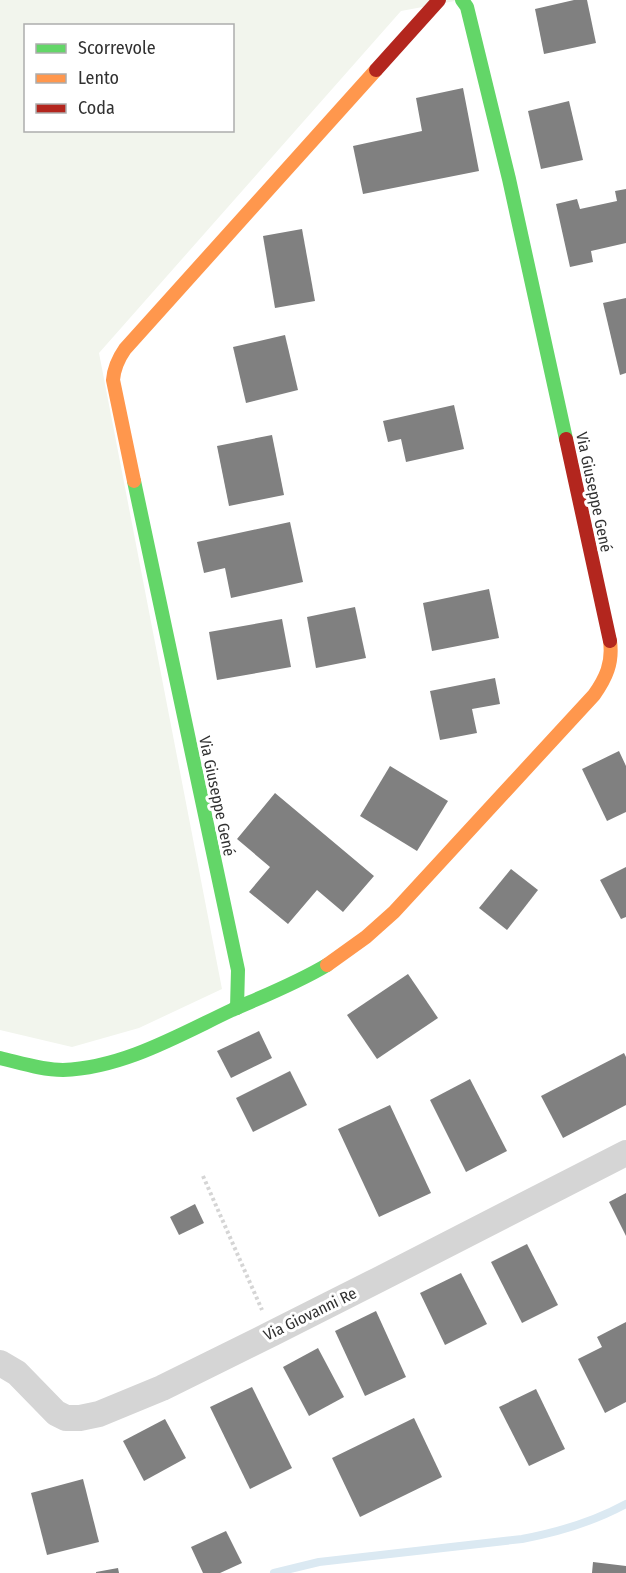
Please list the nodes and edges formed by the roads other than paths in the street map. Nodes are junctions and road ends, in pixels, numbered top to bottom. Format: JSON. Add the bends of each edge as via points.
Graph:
{"nodes":[{"id":1,"x":439,"y":0,"type":"edge"},
{"id":2,"x":462,"y":0,"type":"edge"},
{"id":3,"x":237,"y":1008,"type":"junction"},
{"id":4,"x":0,"y":1059,"type":"edge"},
{"id":5,"x":626,"y":1153,"type":"edge"},
{"id":6,"x":0,"y":1363,"type":"edge"}],
"edges":[{"from":1,"to":3,"type":"street","name":"Via Giuseppe Gené","via":[[125,349],[113,372],[238,970]]},
{"from":2,"to":3,"type":"street","name":"Via Giuseppe Gené","via":[[467,7],[519,226],[610,642],[610,669],[594,695],[391,916],[324,966]]},
{"from":3,"to":4,"type":"street","name":"Via Giuseppe Gené","via":[[134,1053],[84,1068],[56,1070]]},
{"from":5,"to":6,"type":"street","name":"Via Giovanni Re","via":[[273,1333],[110,1410],[66,1418],[48,1407],[17,1373]]}]}
